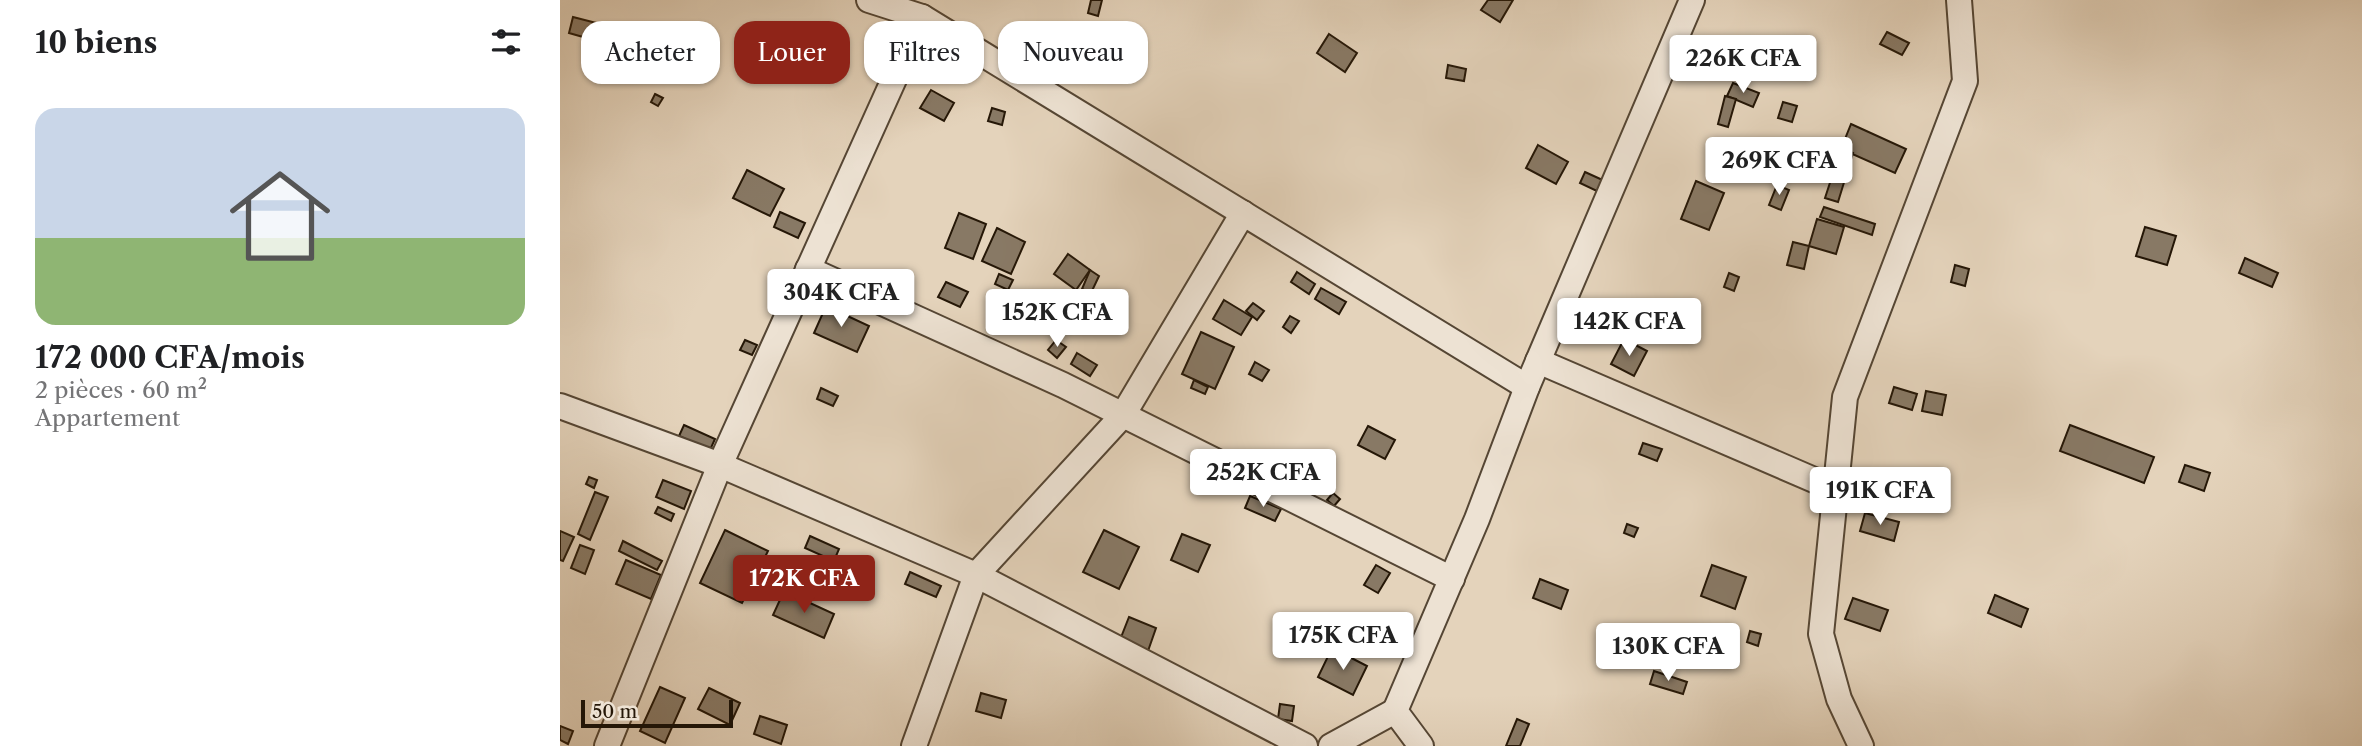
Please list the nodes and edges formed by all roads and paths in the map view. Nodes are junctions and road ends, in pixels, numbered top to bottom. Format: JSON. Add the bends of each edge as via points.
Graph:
{"nodes":[{"id":1,"x":869,"y":0,"type":"edge"},
{"id":2,"x":1692,"y":0,"type":"edge"},
{"id":3,"x":1959,"y":0,"type":"edge"},
{"id":4,"x":922,"y":16,"type":"junction"},
{"id":5,"x":1243,"y":213,"type":"junction"},
{"id":6,"x":808,"y":269,"type":"junction"},
{"id":7,"x":1538,"y":360,"type":"junction"},
{"id":8,"x":1527,"y":387,"type":"junction"},
{"id":9,"x":560,"y":406,"type":"edge"},
{"id":10,"x":1123,"y":415,"type":"junction"},
{"id":11,"x":720,"y":465,"type":"junction"},
{"id":12,"x":1835,"y":489,"type":"junction"},
{"id":13,"x":976,"y":575,"type":"junction"},
{"id":14,"x":1451,"y":579,"type":"junction"},
{"id":15,"x":1395,"y":711,"type":"junction"},
{"id":16,"x":607,"y":746,"type":"edge"},
{"id":17,"x":914,"y":746,"type":"edge"},
{"id":18,"x":1305,"y":746,"type":"edge"},
{"id":19,"x":1331,"y":746,"type":"edge"},
{"id":20,"x":1421,"y":746,"type":"edge"},
{"id":21,"x":1861,"y":746,"type":"edge"}],
"edges":[{"from":1,"to":4,"type":"street"},
{"from":2,"to":7,"type":"street"},
{"from":3,"to":12,"type":"street","via":[[1965,81],[1845,397]]},
{"from":4,"to":5,"type":"street"},
{"from":4,"to":6,"type":"street"},
{"from":5,"to":8,"type":"street"},
{"from":5,"to":10,"type":"street"},
{"from":6,"to":10,"type":"street"},
{"from":6,"to":11,"type":"street"},
{"from":7,"to":8,"type":"street"},
{"from":7,"to":12,"type":"street"},
{"from":8,"to":14,"type":"street"},
{"from":9,"to":11,"type":"street"},
{"from":10,"to":13,"type":"street"},
{"from":10,"to":14,"type":"street"},
{"from":11,"to":13,"type":"street"},
{"from":11,"to":16,"type":"street"},
{"from":12,"to":21,"type":"street","via":[[1821,634],[1839,699]]},
{"from":13,"to":17,"type":"street"},
{"from":13,"to":18,"type":"street"},
{"from":14,"to":15,"type":"street"},
{"from":15,"to":19,"type":"street"},
{"from":15,"to":20,"type":"street"}]}
